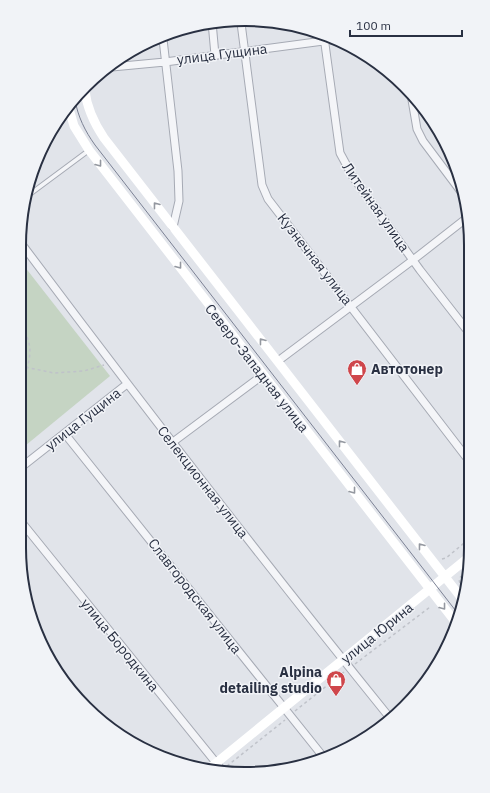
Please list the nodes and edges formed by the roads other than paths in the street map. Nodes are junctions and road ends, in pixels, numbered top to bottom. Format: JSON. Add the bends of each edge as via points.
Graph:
{"nodes":[{"id":1,"x":241,"y":26,"type":"edge"},
{"id":2,"x":213,"y":28,"type":"edge"},
{"id":3,"x":322,"y":41,"type":"edge"},
{"id":4,"x":163,"y":42,"type":"edge"},
{"id":5,"x":327,"y":42,"type":"edge"},
{"id":6,"x":245,"y":51,"type":"junction"},
{"id":7,"x":215,"y":55,"type":"junction"},
{"id":8,"x":165,"y":62,"type":"junction"},
{"id":9,"x":118,"y":66,"type":"edge"},
{"id":10,"x":86,"y":95,"type":"edge"},
{"id":11,"x":413,"y":104,"type":"edge"},
{"id":12,"x":70,"y":113,"type":"edge"},
{"id":13,"x":89,"y":150,"type":"junction"},
{"id":14,"x":456,"y":185,"type":"edge"},
{"id":15,"x":32,"y":194,"type":"edge"},
{"id":16,"x":463,"y":221,"type":"edge"},
{"id":17,"x":173,"y":227,"type":"junction"},
{"id":18,"x":26,"y":250,"type":"edge"},
{"id":19,"x":414,"y":260,"type":"junction"},
{"id":20,"x":351,"y":306,"type":"junction"},
{"id":21,"x":464,"y":326,"type":"edge"},
{"id":22,"x":278,"y":361,"type":"junction"},
{"id":23,"x":263,"y":375,"type":"junction"},
{"id":24,"x":127,"y":384,"type":"junction"},
{"id":25,"x":65,"y":434,"type":"junction"},
{"id":26,"x":173,"y":442,"type":"junction"},
{"id":27,"x":464,"y":454,"type":"edge"},
{"id":28,"x":26,"y":465,"type":"edge"},
{"id":29,"x":26,"y":528,"type":"edge"},
{"id":30,"x":464,"y":561,"type":"edge"},
{"id":31,"x":445,"y":576,"type":"junction"},
{"id":32,"x":430,"y":590,"type":"junction"},
{"id":33,"x":459,"y":595,"type":"edge"},
{"id":34,"x":452,"y":619,"type":"edge"},
{"id":35,"x":342,"y":660,"type":"junction"},
{"id":36,"x":283,"y":708,"type":"junction"},
{"id":37,"x":387,"y":715,"type":"edge"},
{"id":38,"x":320,"y":753,"type":"edge"},
{"id":39,"x":216,"y":765,"type":"edge"},
{"id":40,"x":220,"y":765,"type":"edge"}],
"edges":[{"from":1,"to":6,"type":"street","name":"Кузнечная улица"},
{"from":2,"to":7,"type":"street"},
{"from":3,"to":6,"type":"street","name":"улица Гущина"},
{"from":4,"to":8,"type":"street"},
{"from":5,"to":19,"type":"street","name":"Литейная улица","via":[[340,153],[353,177]]},
{"from":6,"to":7,"type":"street","name":"улица Гущина"},
{"from":6,"to":20,"type":"street","name":"Кузнечная улица","via":[[262,185],[268,199]]},
{"from":7,"to":8,"type":"street","name":"улица Гущина"},
{"from":8,"to":9,"type":"street","name":"улица Гущина"},
{"from":8,"to":17,"type":"street","via":[[178,171],[179,201]]},
{"from":17,"to":10,"type":"main road","name":"Северо-Западная улица","one_way":true,"via":[[97,127],[88,109]]},
{"from":11,"to":14,"type":"street","via":[[417,129],[423,141]]},
{"from":12,"to":13,"type":"main road","name":"Северо-Западная улица","via":[[74,126]]},
{"from":13,"to":15,"type":"lane"},
{"from":13,"to":23,"type":"main road","name":"Северо-Западная улица","one_way":true},
{"from":16,"to":19,"type":"street"},
{"from":22,"to":17,"type":"main road","name":"Северо-Западная улица","one_way":true},
{"from":18,"to":24,"type":"street","name":"Селекционная улица"},
{"from":19,"to":20,"type":"street"},
{"from":19,"to":21,"type":"street","name":"Литейная улица"},
{"from":20,"to":22,"type":"street"},
{"from":20,"to":27,"type":"street","name":"Кузнечная улица"},
{"from":31,"to":22,"type":"main road","name":"Северо-Западная улица","one_way":true},
{"from":23,"to":26,"type":"street"},
{"from":23,"to":32,"type":"main road","name":"Северо-Западная улица","one_way":true},
{"from":24,"to":25,"type":"street","name":"улица Гущина"},
{"from":24,"to":26,"type":"street","name":"Селекционная улица"},
{"from":25,"to":28,"type":"street","name":"улица Гущина"},
{"from":25,"to":36,"type":"street","name":"Славгородская улица"},
{"from":26,"to":35,"type":"street","name":"Селекционная улица"},
{"from":29,"to":39,"type":"street","name":"улица Бородкина"},
{"from":30,"to":31,"type":"main road","name":"улица Юрина"},
{"from":31,"to":32,"type":"main road","name":"улица Юрина"},
{"from":31,"to":33,"type":"main road","name":"Северо-Западная улица"},
{"from":32,"to":34,"type":"main road","name":"Северо-Западная улица","one_way":true},
{"from":32,"to":35,"type":"main road","name":"улица Юрина"},
{"from":35,"to":36,"type":"main road","name":"улица Юрина"},
{"from":35,"to":37,"type":"street","name":"Селекционная улица"},
{"from":36,"to":38,"type":"street","name":"Славгородская улица"},
{"from":36,"to":40,"type":"main road","name":"улица Юрина"}]}
